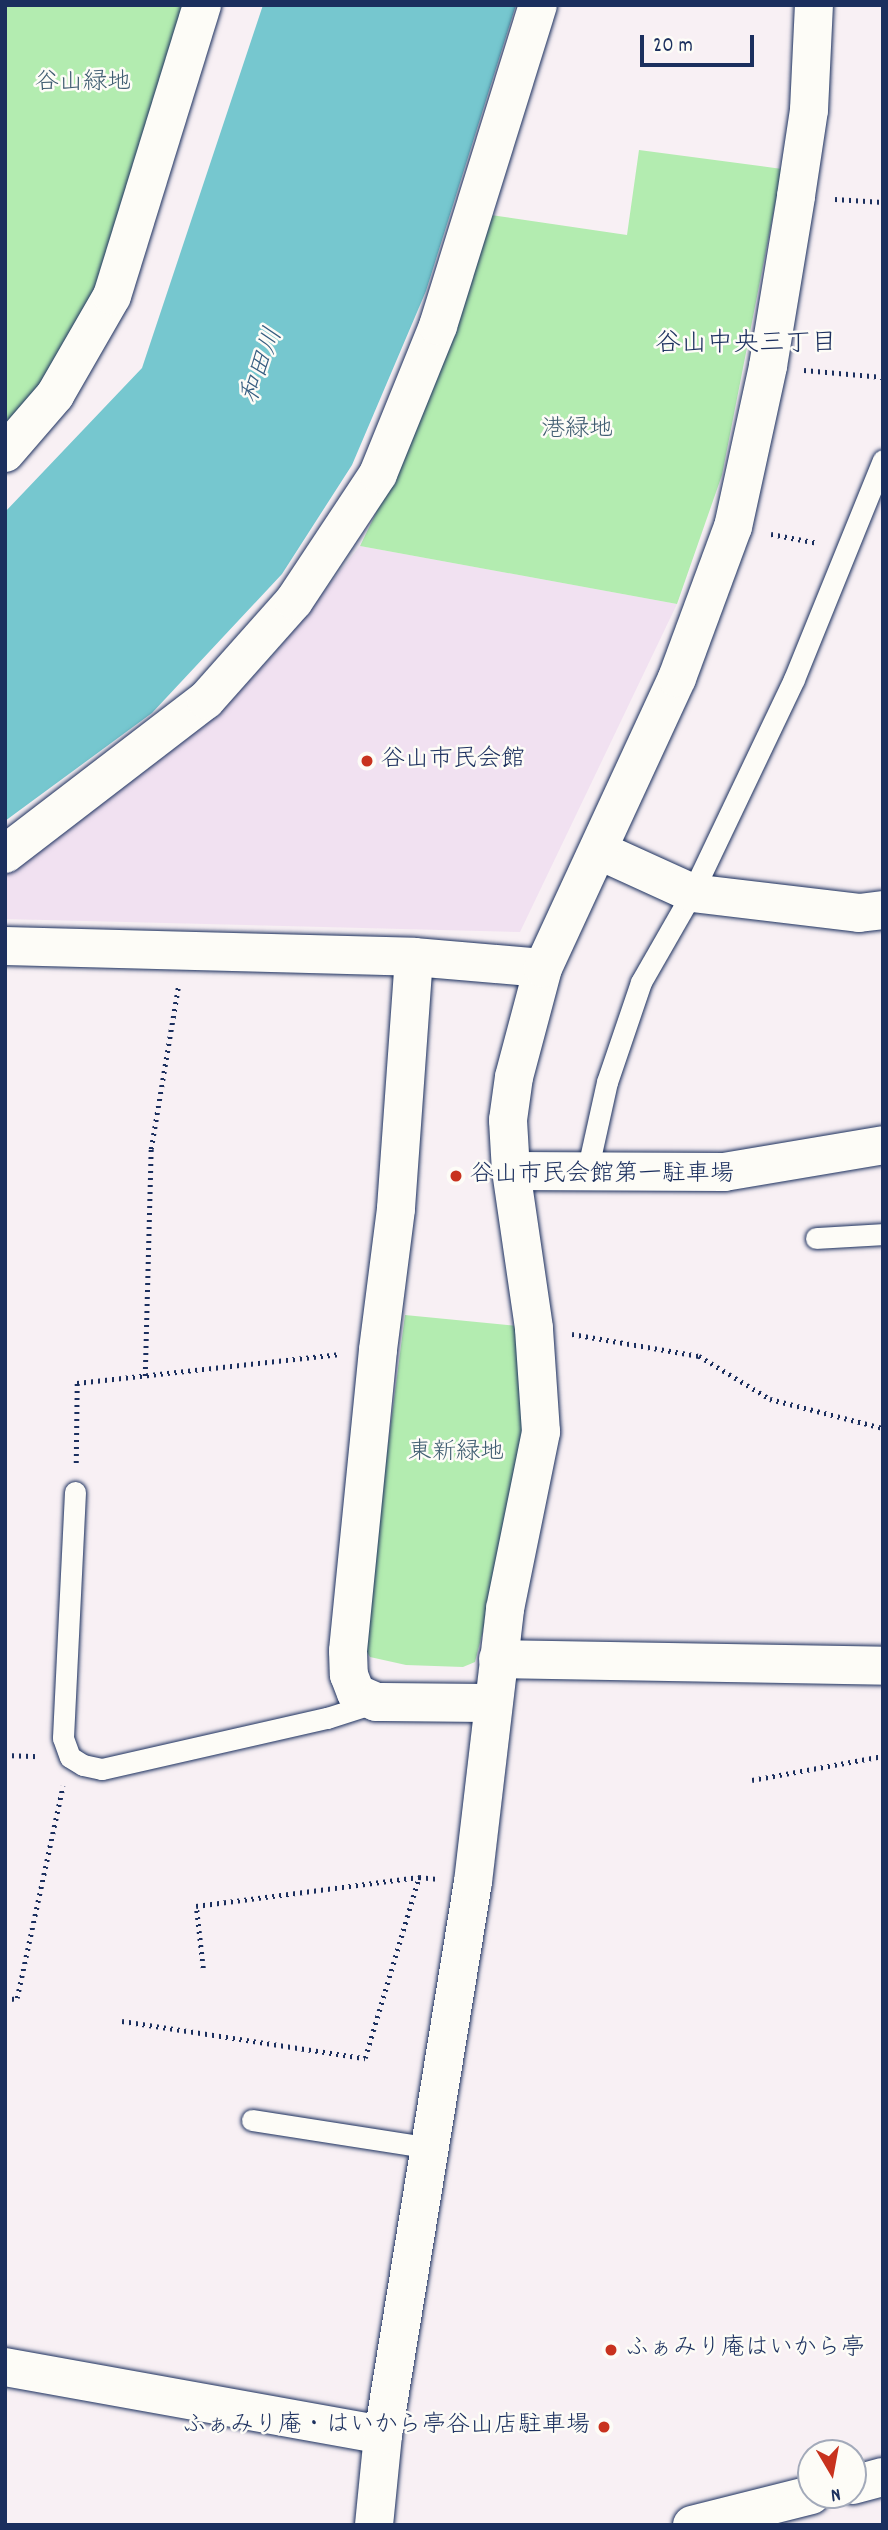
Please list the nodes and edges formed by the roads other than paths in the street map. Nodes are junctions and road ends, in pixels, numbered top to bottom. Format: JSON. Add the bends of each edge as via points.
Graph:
{"nodes":[{"id":1,"x":202,"y":5,"type":"edge"},
{"id":2,"x":538,"y":5,"type":"edge"},
{"id":3,"x":814,"y":5,"type":"edge"},
{"id":4,"x":5,"y":453,"type":"edge"},
{"id":5,"x":883,"y":460,"type":"edge"},
{"id":6,"x":600,"y":851,"type":"junction"},
{"id":7,"x":5,"y":854,"type":"edge"},
{"id":8,"x":692,"y":893,"type":"junction"},
{"id":9,"x":883,"y":910,"type":"edge"},
{"id":10,"x":5,"y":946,"type":"edge"},
{"id":11,"x":414,"y":957,"type":"junction"},
{"id":12,"x":543,"y":968,"type":"junction"},
{"id":13,"x":883,"y":1145,"type":"edge"},
{"id":14,"x":511,"y":1171,"type":"junction"},
{"id":15,"x":587,"y":1172,"type":"junction"},
{"id":16,"x":883,"y":1234,"type":"edge"},
{"id":17,"x":816,"y":1238,"type":"dead end"},
{"id":18,"x":75,"y":1492,"type":"road end"},
{"id":19,"x":498,"y":1659,"type":"junction"},
{"id":20,"x":883,"y":1666,"type":"edge"},
{"id":21,"x":376,"y":1703,"type":"junction"},
{"id":22,"x":493,"y":1703,"type":"junction"},
{"id":23,"x":252,"y":2120,"type":"dead end"},
{"id":24,"x":430,"y":2148,"type":"junction"},
{"id":25,"x":5,"y":2367,"type":"edge"},
{"id":26,"x":383,"y":2435,"type":"junction"},
{"id":27,"x":797,"y":2499,"type":"edge"},
{"id":28,"x":374,"y":2525,"type":"edge"},
{"id":29,"x":692,"y":2525,"type":"edge"}],
"edges":[{"from":1,"to":4,"type":"street","via":[[112,296],[55,395]]},
{"from":2,"to":7,"type":"street","via":[[438,326],[378,474],[294,601],[215,691]]},
{"from":3,"to":6,"type":"street","via":[[809,110],[796,196],[768,366],[733,527],[703,618]]},
{"from":5,"to":8,"type":"lane","via":[[794,680]]},
{"from":6,"to":8,"type":"street"},
{"from":6,"to":12,"type":"street"},
{"from":8,"to":9,"type":"street","via":[[834,910]]},
{"from":8,"to":15,"type":"lane","via":[[641,982],[607,1082]]},
{"from":10,"to":11,"type":"street"},
{"from":11,"to":12,"type":"street"},
{"from":11,"to":21,"type":"street","via":[[396,1209],[348,1651],[352,1689]]},
{"from":12,"to":14,"type":"street","via":[[528,1012],[513,1088],[508,1120]]},
{"from":13,"to":15,"type":"street","via":[[724,1172]]},
{"from":14,"to":15,"type":"street"},
{"from":14,"to":19,"type":"street","via":[[534,1328],[541,1432]]},
{"from":16,"to":17,"type":"lane"},
{"from":18,"to":21,"type":"lane","via":[[63,1738],[70,1756],[82,1765],[102,1769]]},
{"from":19,"to":20,"type":"street"},
{"from":19,"to":22,"type":"street"},
{"from":21,"to":22,"type":"street"},
{"from":22,"to":24,"type":"street","via":[[472,1882]]},
{"from":23,"to":24,"type":"lane"},
{"from":24,"to":26,"type":"street"},
{"from":25,"to":26,"type":"street"},
{"from":26,"to":28,"type":"street"},
{"from":27,"to":29,"type":"street"}]}
